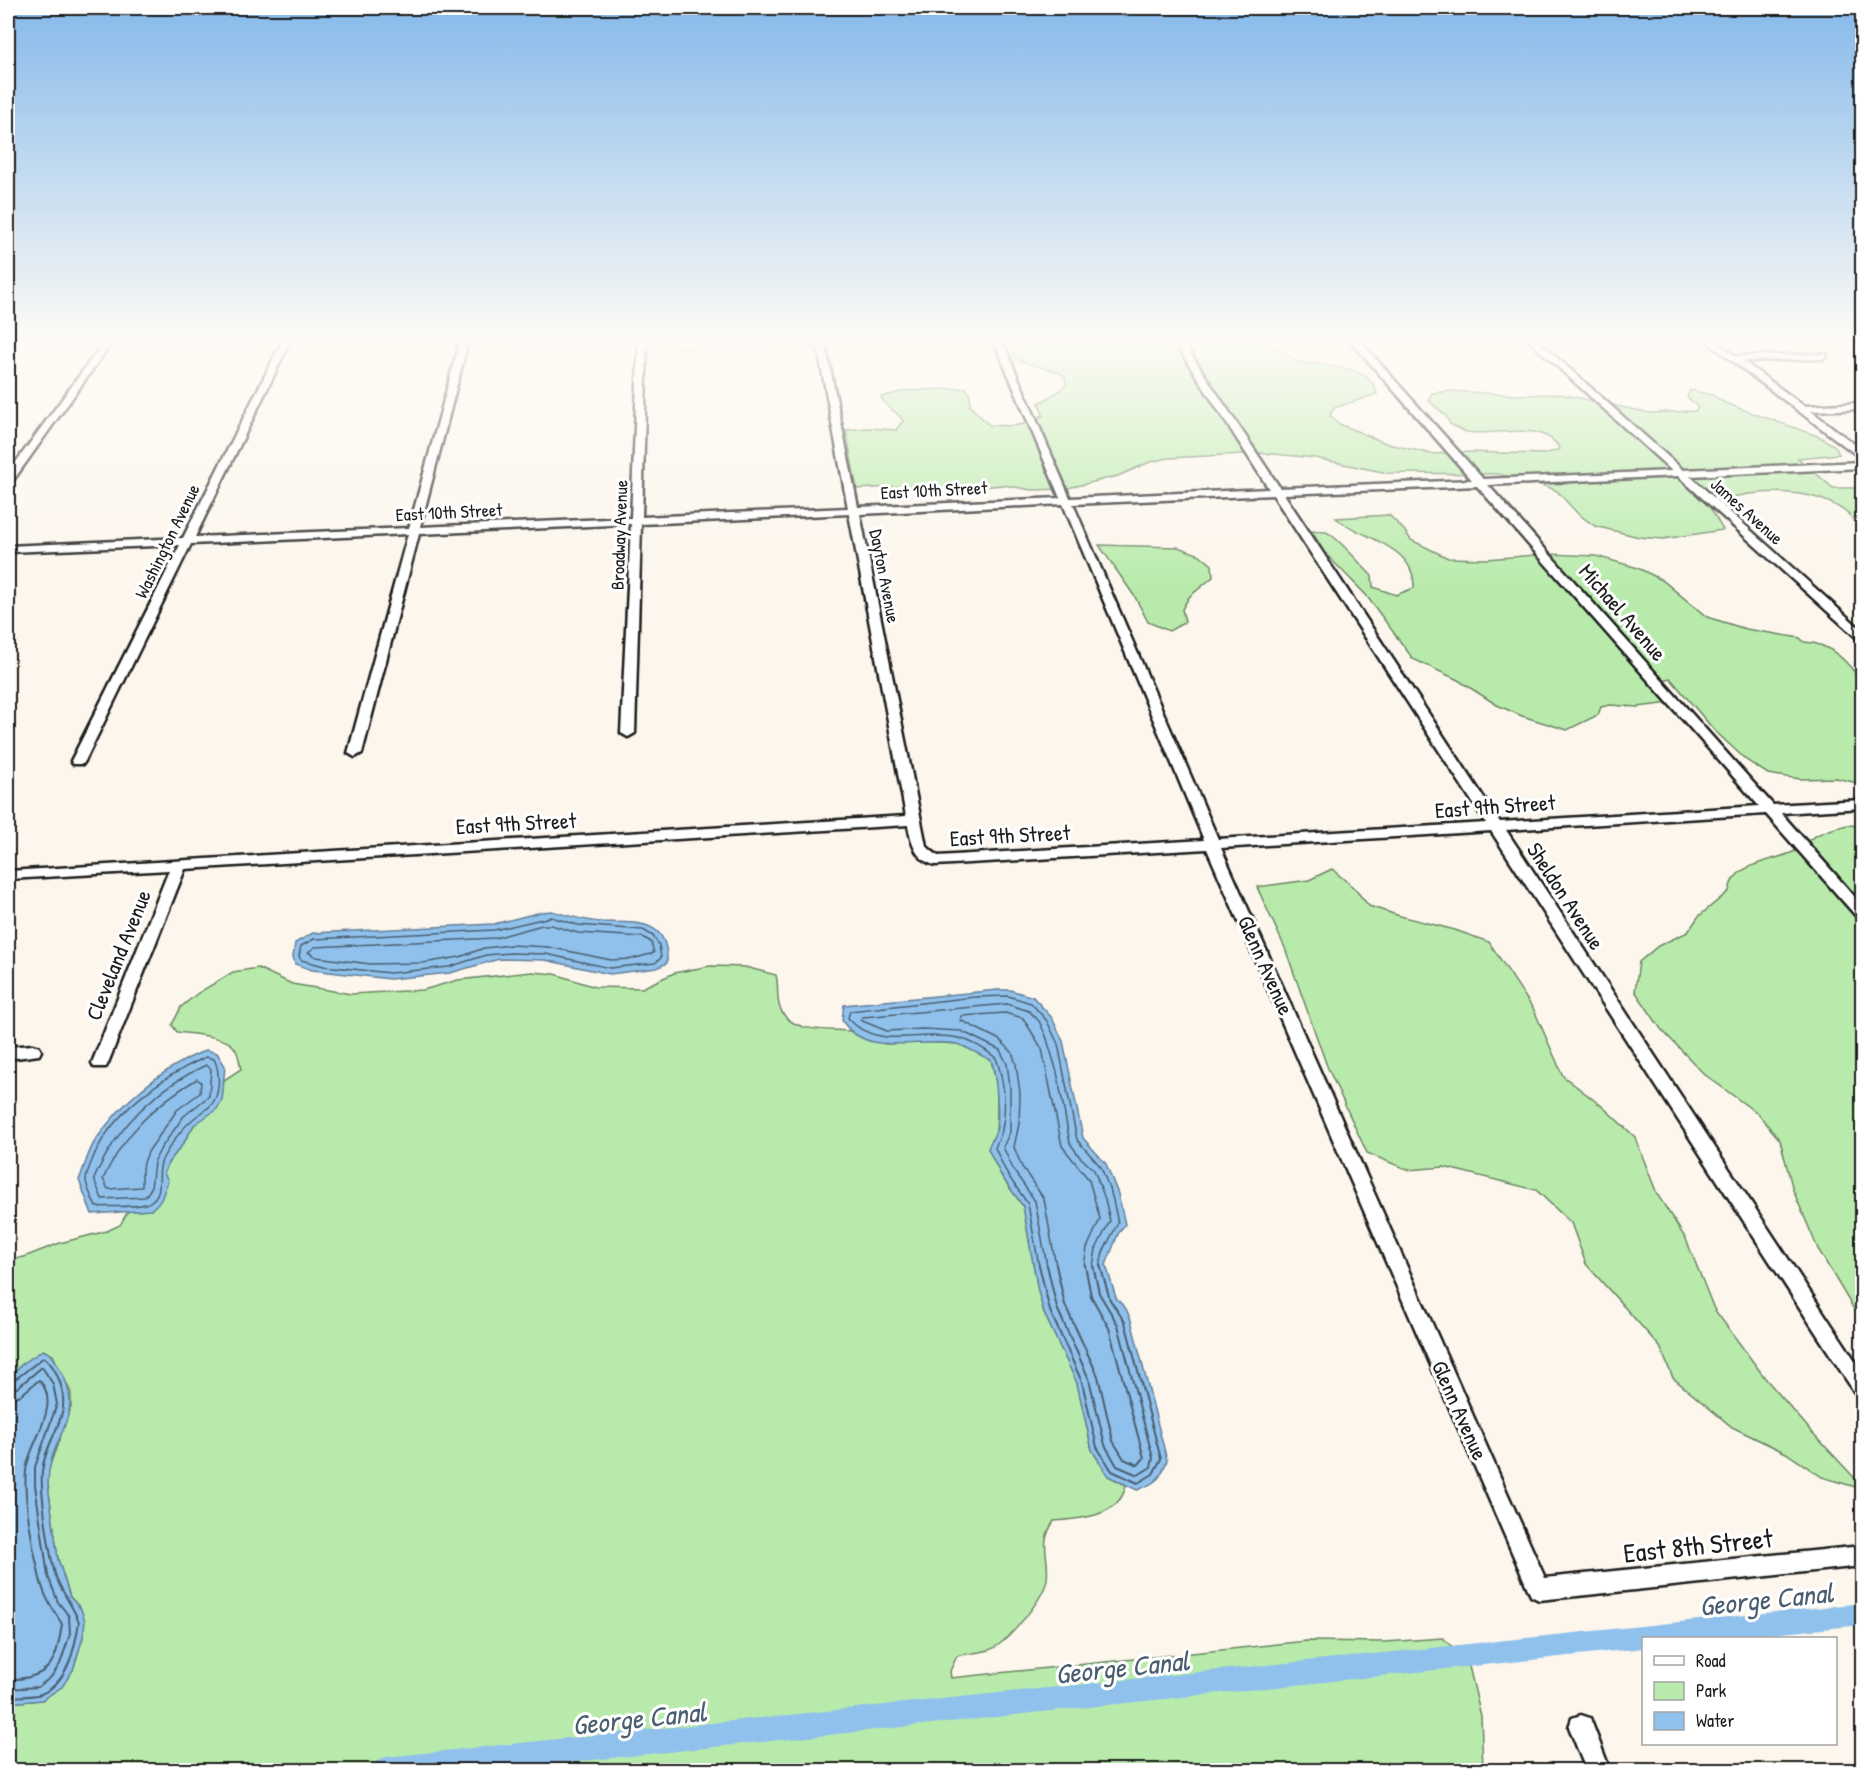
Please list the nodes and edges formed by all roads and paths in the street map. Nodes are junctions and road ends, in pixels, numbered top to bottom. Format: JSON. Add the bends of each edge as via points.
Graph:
{"nodes":[{"id":1,"x":51,"y":421,"type":"edge"},
{"id":2,"x":247,"y":421,"type":"edge"},
{"id":3,"x":443,"y":421,"type":"edge"},
{"id":4,"x":640,"y":421,"type":"edge"},
{"id":5,"x":836,"y":421,"type":"edge"},
{"id":6,"x":1033,"y":421,"type":"edge"},
{"id":7,"x":1230,"y":421,"type":"edge"},
{"id":8,"x":1426,"y":421,"type":"edge"},
{"id":9,"x":1622,"y":421,"type":"edge"},
{"id":10,"x":1818,"y":421,"type":"edge"},
{"id":11,"x":1863,"y":454,"type":"edge"},
{"id":12,"x":1863,"y":465,"type":"edge"},
{"id":13,"x":1680,"y":473,"type":"junction"},
{"id":14,"x":8,"y":480,"type":"edge"},
{"id":15,"x":1480,"y":482,"type":"junction"},
{"id":16,"x":1276,"y":492,"type":"junction"},
{"id":17,"x":1067,"y":501,"type":"junction"},
{"id":18,"x":854,"y":510,"type":"junction"},
{"id":19,"x":636,"y":520,"type":"junction"},
{"id":20,"x":414,"y":530,"type":"junction"},
{"id":21,"x":188,"y":540,"type":"junction"},
{"id":22,"x":8,"y":549,"type":"edge"},
{"id":23,"x":1863,"y":636,"type":"edge"},
{"id":24,"x":628,"y":733,"type":"dead end"},
{"id":25,"x":355,"y":753,"type":"dead end"},
{"id":26,"x":78,"y":761,"type":"dead end"},
{"id":27,"x":1863,"y":804,"type":"edge"},
{"id":28,"x":1771,"y":810,"type":"junction"},
{"id":29,"x":914,"y":820,"type":"junction"},
{"id":30,"x":1496,"y":827,"type":"junction"},
{"id":31,"x":1213,"y":844,"type":"junction"},
{"id":32,"x":179,"y":864,"type":"junction"},
{"id":33,"x":8,"y":875,"type":"edge"},
{"id":34,"x":1863,"y":914,"type":"edge"},
{"id":35,"x":33,"y":1051,"type":"dead end"},
{"id":36,"x":8,"y":1053,"type":"edge"},
{"id":37,"x":99,"y":1063,"type":"dead end"},
{"id":38,"x":1863,"y":1387,"type":"edge"},
{"id":39,"x":1863,"y":1556,"type":"edge"},
{"id":40,"x":1539,"y":1589,"type":"joint"},
{"id":41,"x":1581,"y":1726,"type":"dead end"},
{"id":42,"x":1598,"y":1770,"type":"edge"}],
"edges":[{"from":1,"to":14,"type":"street"},
{"from":2,"to":21,"type":"street","name":"Washington Avenue"},
{"from":3,"to":20,"type":"street"},
{"from":4,"to":19,"type":"street","name":"Broadway Avenue"},
{"from":5,"to":18,"type":"street","name":"Dayton Avenue"},
{"from":6,"to":17,"type":"street","name":"Glenn Avenue"},
{"from":7,"to":16,"type":"street","name":"Sheldon Avenue"},
{"from":8,"to":15,"type":"street","name":"Michael Avenue"},
{"from":9,"to":13,"type":"street","name":"James Avenue"},
{"from":10,"to":11,"type":"street"},
{"from":12,"to":13,"type":"street","name":"East 10th Street"},
{"from":13,"to":15,"type":"street","name":"East 10th Street"},
{"from":13,"to":23,"type":"street","name":"James Avenue"},
{"from":15,"to":16,"type":"street","name":"East 10th Street"},
{"from":15,"to":28,"type":"street","name":"Michael Avenue"},
{"from":16,"to":17,"type":"street","name":"East 10th Street"},
{"from":16,"to":30,"type":"street","name":"Sheldon Avenue"},
{"from":17,"to":18,"type":"street","name":"East 10th Street"},
{"from":17,"to":31,"type":"street","name":"Glenn Avenue"},
{"from":18,"to":19,"type":"street","name":"East 10th Street"},
{"from":18,"to":29,"type":"street","name":"Dayton Avenue"},
{"from":19,"to":20,"type":"street","name":"East 10th Street"},
{"from":19,"to":24,"type":"street","name":"Broadway Avenue"},
{"from":20,"to":21,"type":"street","name":"East 10th Street"},
{"from":20,"to":25,"type":"street"},
{"from":21,"to":22,"type":"street","name":"East 10th Street"},
{"from":21,"to":26,"type":"street","name":"Washington Avenue"},
{"from":27,"to":28,"type":"street","name":"East 9th Street"},
{"from":28,"to":30,"type":"street","name":"East 9th Street"},
{"from":28,"to":34,"type":"street","name":"Michael Avenue"},
{"from":29,"to":31,"type":"street","name":"East 9th Street","via":[[919,847],[935,861]]},
{"from":29,"to":32,"type":"street","name":"East 9th Street"},
{"from":30,"to":31,"type":"street","name":"East 9th Street"},
{"from":30,"to":38,"type":"street","name":"Sheldon Avenue"},
{"from":31,"to":40,"type":"street","name":"Glenn Avenue"},
{"from":32,"to":33,"type":"street","name":"East 9th Street"},
{"from":32,"to":37,"type":"street","name":"Cleveland Avenue"},
{"from":35,"to":36,"type":"street"},
{"from":39,"to":40,"type":"street","name":"East 8th Street"},
{"from":41,"to":42,"type":"street"}]}
